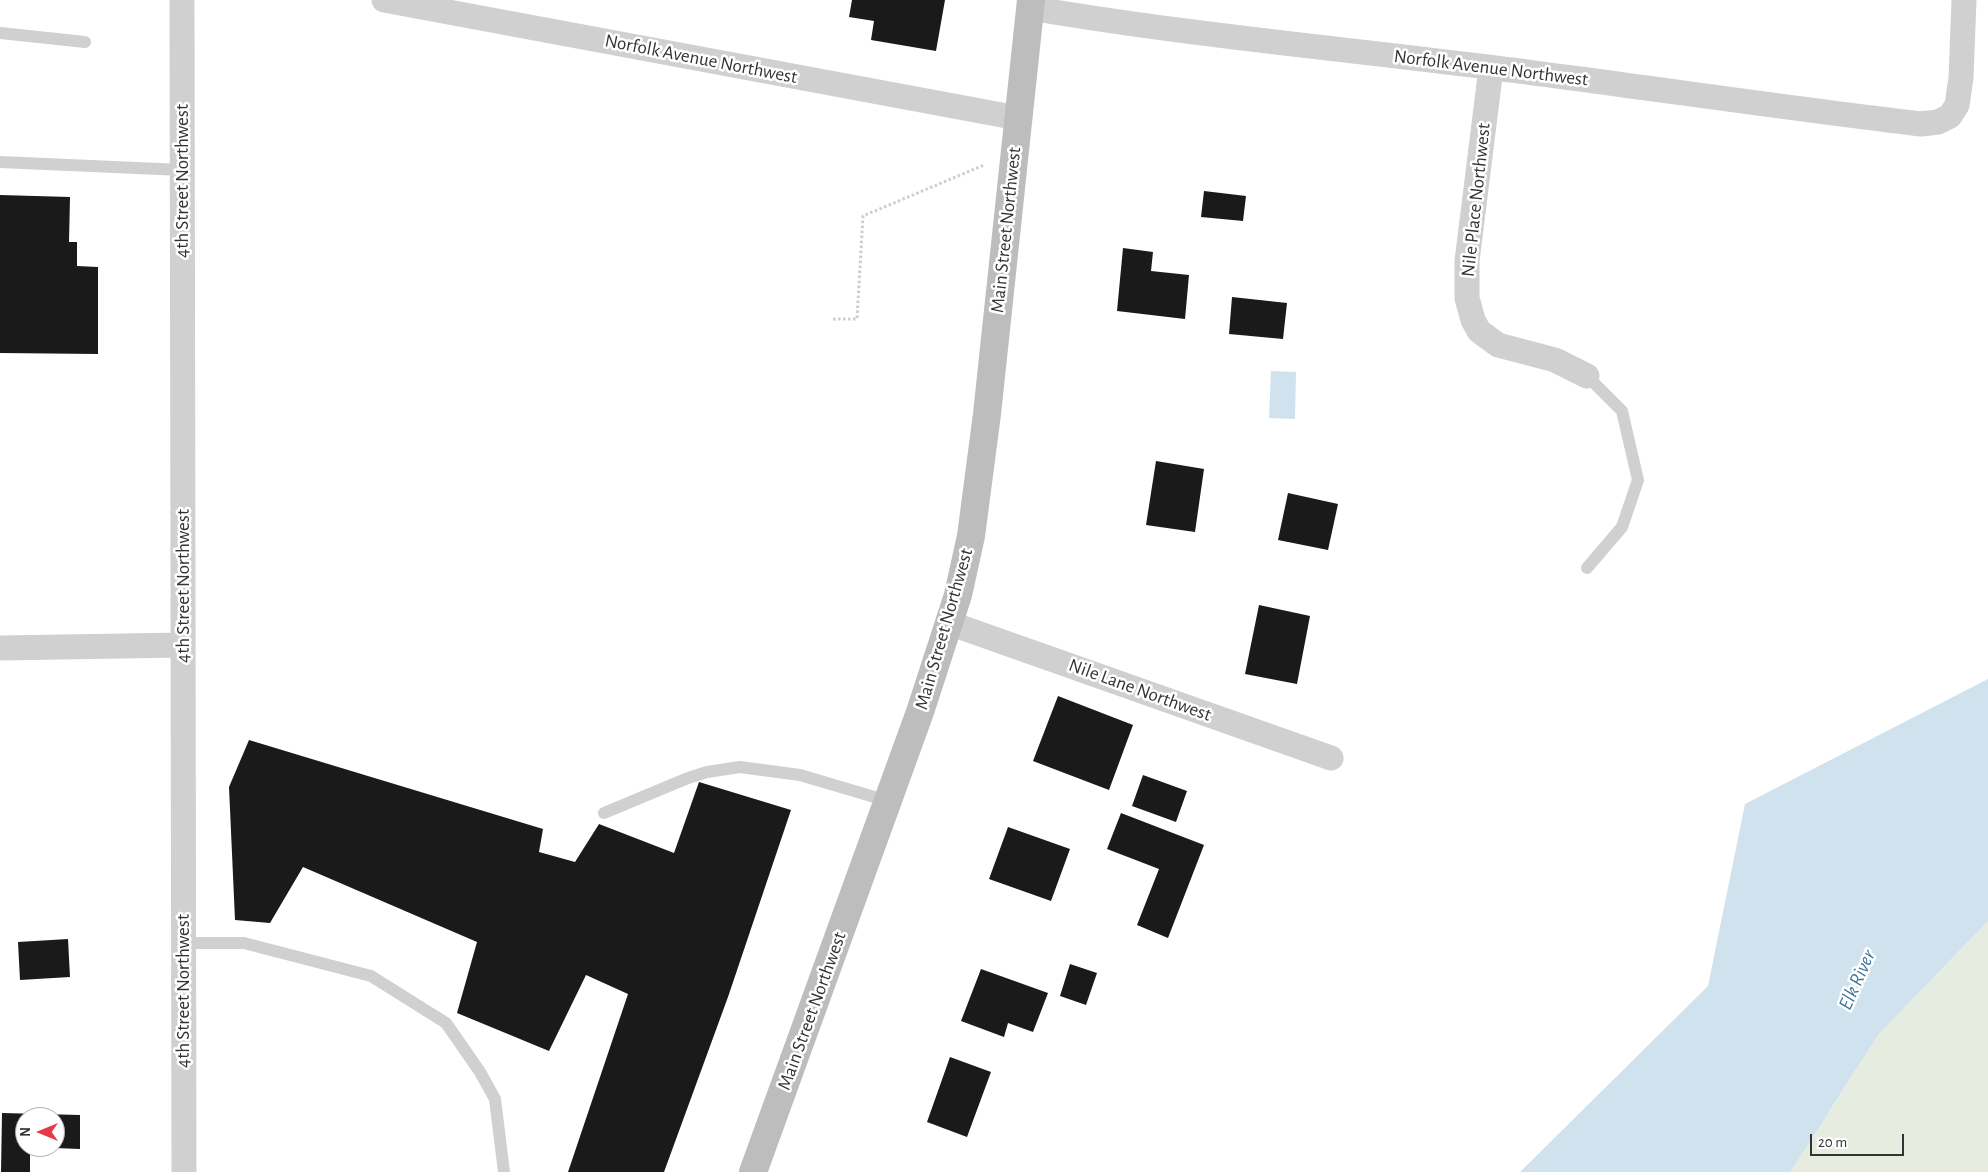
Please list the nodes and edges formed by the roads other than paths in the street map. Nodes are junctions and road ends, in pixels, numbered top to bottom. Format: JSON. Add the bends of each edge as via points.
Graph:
{"nodes":[{"id":1,"x":182,"y":0,"type":"edge"},
{"id":2,"x":384,"y":0,"type":"edge"},
{"id":3,"x":1964,"y":0,"type":"edge"},
{"id":4,"x":1031,"y":4,"type":"edge"},
{"id":5,"x":0,"y":33,"type":"edge"},
{"id":6,"x":85,"y":42,"type":"dead end"},
{"id":7,"x":1491,"y":68,"type":"junction"},
{"id":8,"x":1018,"y":118,"type":"junction"},
{"id":9,"x":0,"y":162,"type":"edge"},
{"id":10,"x":182,"y":170,"type":"junction"},
{"id":11,"x":1587,"y":376,"type":"joint"},
{"id":12,"x":1587,"y":568,"type":"dead end"},
{"id":13,"x":949,"y":622,"type":"junction"},
{"id":14,"x":183,"y":645,"type":"junction"},
{"id":15,"x":0,"y":648,"type":"edge"},
{"id":16,"x":1331,"y":758,"type":"dead end"},
{"id":17,"x":888,"y":801,"type":"junction"},
{"id":18,"x":604,"y":813,"type":"dead end"},
{"id":19,"x":183,"y":943,"type":"junction"},
{"id":20,"x":184,"y":1172,"type":"edge"},
{"id":21,"x":504,"y":1172,"type":"edge"},
{"id":22,"x":753,"y":1172,"type":"edge"}],
"edges":[{"from":1,"to":10,"type":"street","name":"4th Street Northwest"},
{"from":2,"to":8,"type":"street","name":"Norfolk Avenue Northwest"},
{"from":3,"to":7,"type":"street","name":"Norfolk Avenue Northwest","via":[[1962,78],[1957,105],[1950,116],[1938,122],[1921,124],[1805,110]]},
{"from":4,"to":7,"type":"street","name":"Norfolk Avenue Northwest","via":[[1099,20]]},
{"from":4,"to":8,"type":"street","name":"Main Street Northwest"},
{"from":5,"to":6,"type":"lane"},
{"from":7,"to":11,"type":"street","name":"Nile Place Northwest","via":[[1467,261],[1467,298],[1473,320],[1479,331],[1498,346],[1555,360]]},
{"from":8,"to":13,"type":"street","name":"Main Street Northwest","via":[[971,536]]},
{"from":9,"to":10,"type":"lane"},
{"from":10,"to":14,"type":"street","name":"4th Street Northwest"},
{"from":11,"to":12,"type":"lane","via":[[1622,411],[1638,480],[1622,527]]},
{"from":13,"to":16,"type":"street","name":"Nile Lane Northwest"},
{"from":13,"to":17,"type":"street","name":"Main Street Northwest"},
{"from":14,"to":15,"type":"street"},
{"from":14,"to":19,"type":"street","name":"4th Street Northwest"},
{"from":17,"to":18,"type":"lane","via":[[800,776],[740,767],[688,778]]},
{"from":17,"to":22,"type":"street","name":"Main Street Northwest"},
{"from":19,"to":20,"type":"street","name":"4th Street Northwest"},
{"from":19,"to":21,"type":"lane","via":[[244,943],[371,976],[446,1023],[495,1099]]}]}
